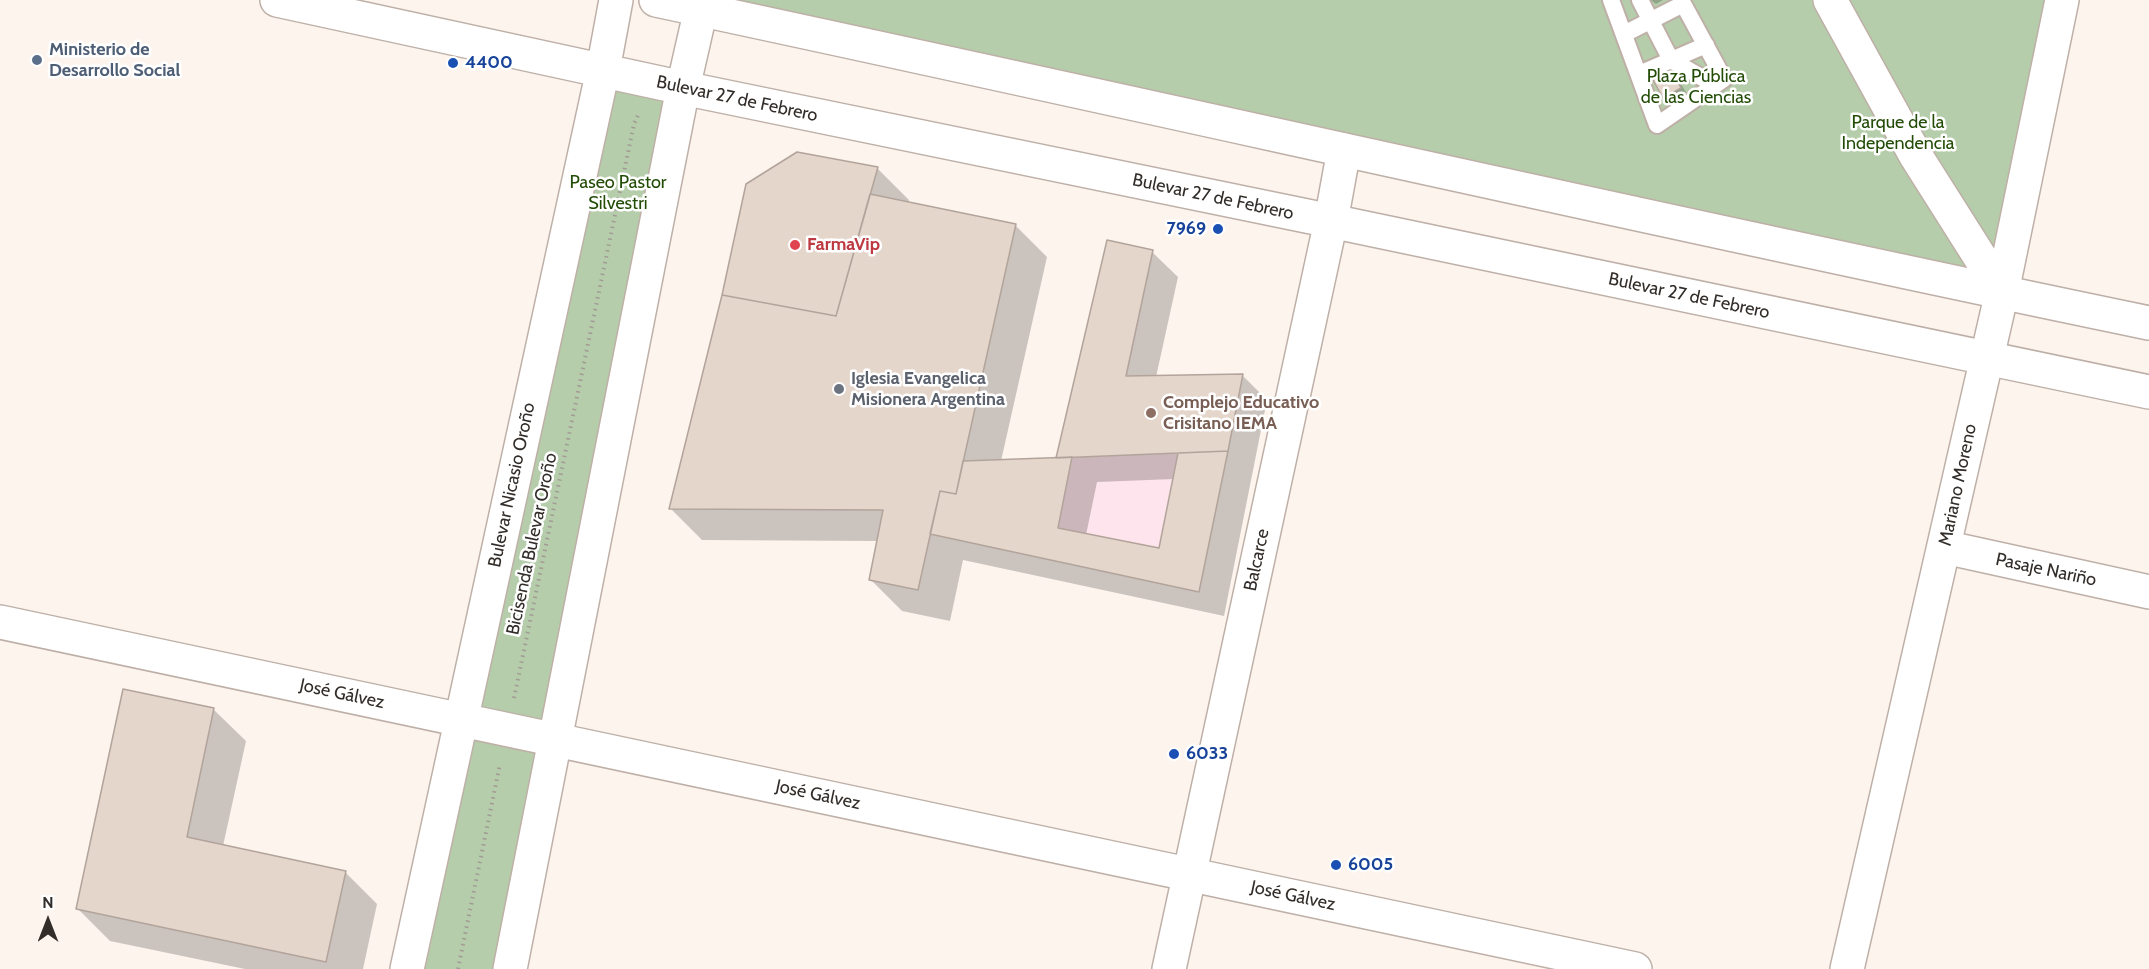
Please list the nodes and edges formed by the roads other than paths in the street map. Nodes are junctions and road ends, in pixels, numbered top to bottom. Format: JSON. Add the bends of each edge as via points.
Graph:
{"nodes":[{"id":1,"x":277,"y":0,"type":"edge"},
{"id":2,"x":616,"y":0,"type":"edge"},
{"id":3,"x":656,"y":0,"type":"edge"},
{"id":4,"x":1611,"y":0,"type":"edge"},
{"id":5,"x":1640,"y":0,"type":"edge"},
{"id":6,"x":1830,"y":0,"type":"edge"},
{"id":7,"x":2062,"y":0,"type":"edge"},
{"id":8,"x":1682,"y":2,"type":"edge"},
{"id":9,"x":702,"y":5,"type":"edge"},
{"id":10,"x":1651,"y":21,"type":"junction"},
{"id":11,"x":1624,"y":34,"type":"junction"},
{"id":12,"x":1706,"y":45,"type":"junction"},
{"id":13,"x":1671,"y":60,"type":"junction"},
{"id":14,"x":603,"y":70,"type":"junction"},
{"id":15,"x":1639,"y":74,"type":"junction"},
{"id":16,"x":1719,"y":82,"type":"junction"},
{"id":17,"x":682,"y":88,"type":"junction"},
{"id":18,"x":1344,"y":150,"type":"junction"},
{"id":19,"x":1331,"y":221,"type":"junction"},
{"id":20,"x":2002,"y":292,"type":"junction"},
{"id":21,"x":2149,"y":323,"type":"edge"},
{"id":22,"x":1985,"y":358,"type":"junction"},
{"id":23,"x":2149,"y":392,"type":"edge"},
{"id":24,"x":1944,"y":547,"type":"junction"},
{"id":25,"x":2149,"y":592,"type":"edge"},
{"id":26,"x":0,"y":622,"type":"edge"},
{"id":27,"x":460,"y":719,"type":"junction"},
{"id":28,"x":555,"y":739,"type":"junction"},
{"id":29,"x":1189,"y":874,"type":"junction"},
{"id":30,"x":406,"y":969,"type":"edge"},
{"id":31,"x":510,"y":969,"type":"edge"},
{"id":32,"x":1169,"y":969,"type":"edge"},
{"id":33,"x":1635,"y":969,"type":"edge"},
{"id":34,"x":1847,"y":969,"type":"edge"}],
"edges":[{"from":1,"to":14,"type":"main road","name":"Bulevar 27 de Febrero"},
{"from":2,"to":14,"type":"main road","name":"Bulevar Nicasio Oroño"},
{"from":3,"to":9,"type":"main road"},
{"from":4,"to":11,"type":"lane"},
{"from":5,"to":10,"type":"lane"},
{"from":6,"to":20,"type":"main road","via":[[1916,156]]},
{"from":7,"to":20,"type":"main road","name":"Mariano Moreno"},
{"from":8,"to":10,"type":"lane"},
{"from":8,"to":12,"type":"lane"},
{"from":9,"to":17,"type":"main road"},
{"from":9,"to":18,"type":"main road"},
{"from":10,"to":11,"type":"lane"},
{"from":10,"to":13,"type":"lane"},
{"from":11,"to":15,"type":"lane"},
{"from":12,"to":13,"type":"lane"},
{"from":12,"to":16,"type":"lane"},
{"from":13,"to":15,"type":"lane"},
{"from":13,"to":16,"type":"lane"},
{"from":14,"to":17,"type":"main road","name":"Bulevar 27 de Febrero"},
{"from":14,"to":27,"type":"main road","name":"Bulevar Nicasio Oroño"},
{"from":15,"to":16,"type":"lane","via":[[1657,125]]},
{"from":17,"to":19,"type":"main road","name":"Bulevar 27 de Febrero"},
{"from":17,"to":28,"type":"main road"},
{"from":18,"to":19,"type":"main road","name":"Balcarce"},
{"from":18,"to":20,"type":"main road"},
{"from":19,"to":22,"type":"main road","name":"Bulevar 27 de Febrero"},
{"from":19,"to":29,"type":"main road","name":"Balcarce"},
{"from":20,"to":21,"type":"main road"},
{"from":20,"to":22,"type":"main road","name":"Mariano Moreno"},
{"from":22,"to":23,"type":"main road","name":"Bulevar 27 de Febrero"},
{"from":22,"to":24,"type":"main road","name":"Mariano Moreno"},
{"from":24,"to":25,"type":"main road","name":"Pasaje Nariño"},
{"from":24,"to":34,"type":"main road","name":"Mariano Moreno"},
{"from":26,"to":27,"type":"main road","name":"José Gálvez"},
{"from":27,"to":28,"type":"main road","name":"José Gálvez"},
{"from":27,"to":30,"type":"main road","name":"Bulevar Nicasio Oroño"},
{"from":28,"to":29,"type":"main road","name":"José Gálvez"},
{"from":28,"to":31,"type":"main road"},
{"from":29,"to":32,"type":"main road","name":"Balcarce"},
{"from":29,"to":33,"type":"main road","name":"José Gálvez"}]}
